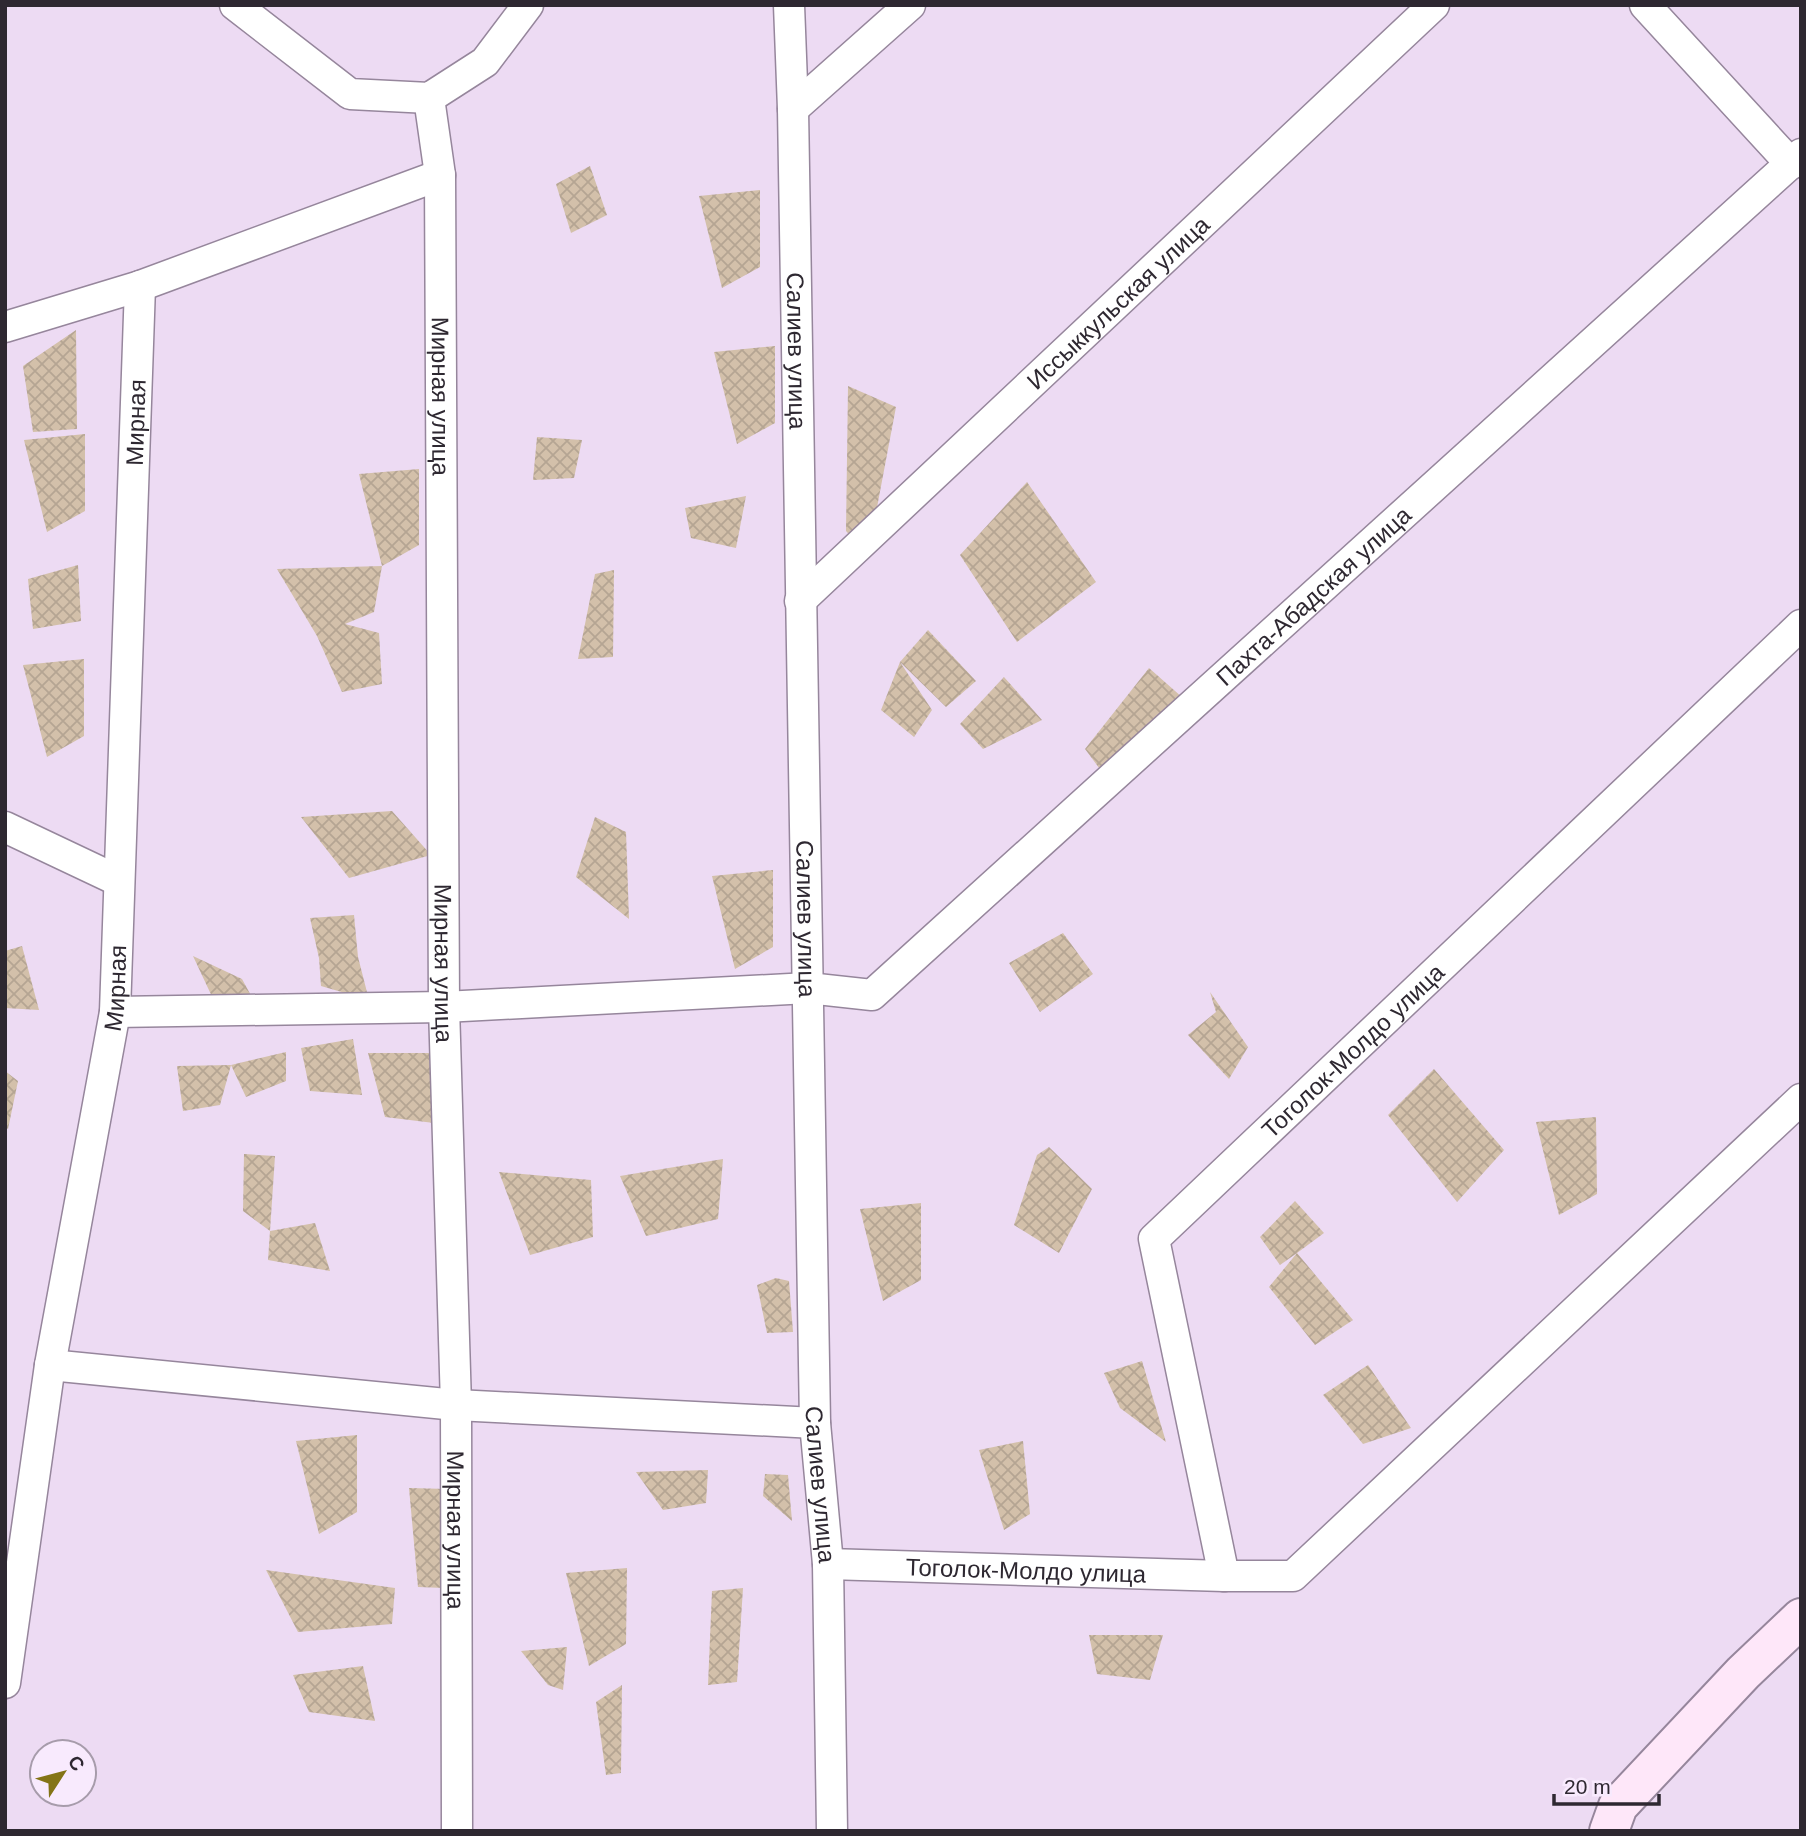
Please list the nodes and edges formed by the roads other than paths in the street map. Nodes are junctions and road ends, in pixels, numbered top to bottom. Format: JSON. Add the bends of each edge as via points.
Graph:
{"nodes":[{"id":1,"x":235,"y":5,"type":"edge"},
{"id":2,"x":528,"y":5,"type":"edge"},
{"id":3,"x":789,"y":5,"type":"edge"},
{"id":4,"x":910,"y":5,"type":"edge"},
{"id":5,"x":1434,"y":5,"type":"edge"},
{"id":6,"x":1645,"y":5,"type":"edge"},
{"id":7,"x":429,"y":98,"type":"junction"},
{"id":8,"x":793,"y":109,"type":"junction"},
{"id":9,"x":1796,"y":159,"type":"edge"},
{"id":10,"x":440,"y":175,"type":"junction"},
{"id":11,"x":140,"y":285,"type":"junction"},
{"id":12,"x":5,"y":327,"type":"edge"},
{"id":13,"x":800,"y":601,"type":"junction"},
{"id":14,"x":1801,"y":625,"type":"edge"},
{"id":15,"x":5,"y":827,"type":"edge"},
{"id":16,"x":119,"y":881,"type":"junction"},
{"id":17,"x":808,"y":988,"type":"junction"},
{"id":18,"x":444,"y":1007,"type":"junction"},
{"id":19,"x":115,"y":1012,"type":"junction"},
{"id":20,"x":1801,"y":1099,"type":"edge"},
{"id":21,"x":50,"y":1365,"type":"junction"},
{"id":22,"x":456,"y":1405,"type":"junction"},
{"id":23,"x":815,"y":1423,"type":"junction"},
{"id":24,"x":828,"y":1564,"type":"junction"},
{"id":25,"x":1224,"y":1576,"type":"junction"},
{"id":26,"x":1801,"y":1618,"type":"edge"},
{"id":27,"x":5,"y":1683,"type":"edge"},
{"id":28,"x":457,"y":1831,"type":"edge"},
{"id":29,"x":832,"y":1831,"type":"edge"},
{"id":30,"x":1609,"y":1831,"type":"edge"}],
"edges":[{"from":1,"to":7,"type":"street","via":[[350,93]]},
{"from":2,"to":7,"type":"street","via":[[485,62]]},
{"from":3,"to":8,"type":"street","name":"Салиев улица"},
{"from":4,"to":8,"type":"street"},
{"from":5,"to":13,"type":"street","name":"Иссыккульская улица"},
{"from":6,"to":9,"type":"street"},
{"from":7,"to":10,"type":"street","name":"Мирная улица"},
{"from":8,"to":13,"type":"street","name":"Салиев улица"},
{"from":9,"to":17,"type":"street","name":"Пахта-Абадская улица","via":[[872,995]]},
{"from":10,"to":11,"type":"street"},
{"from":10,"to":18,"type":"street","name":"Мирная улица"},
{"from":11,"to":12,"type":"street"},
{"from":11,"to":16,"type":"street","name":"Мирная"},
{"from":13,"to":17,"type":"street","name":"Салиев улица"},
{"from":14,"to":25,"type":"street","name":"Тоголок-Молдо улица","via":[[1154,1239]]},
{"from":15,"to":16,"type":"street"},
{"from":16,"to":19,"type":"street","name":"Мирная"},
{"from":17,"to":18,"type":"street","name":"Пахта-Абадская улица"},
{"from":17,"to":23,"type":"street","name":"Салиев улица"},
{"from":18,"to":19,"type":"street","name":"Пахта-Абадская улица"},
{"from":18,"to":22,"type":"street","name":"Мирная улица"},
{"from":19,"to":21,"type":"street","name":"Мирная"},
{"from":20,"to":25,"type":"street","name":"Тоголок-Молдо улица","via":[[1293,1576]]},
{"from":21,"to":22,"type":"street"},
{"from":21,"to":27,"type":"street","name":"Мирная"},
{"from":22,"to":23,"type":"street"},
{"from":22,"to":28,"type":"street","name":"Мирная улица"},
{"from":23,"to":24,"type":"street","name":"Салиев улица"},
{"from":24,"to":25,"type":"street","name":"Тоголок-Молдо улица"},
{"from":24,"to":29,"type":"street","name":"Салиев улица"},
{"from":26,"to":30,"type":"main road","via":[[1618,1806]]}]}
